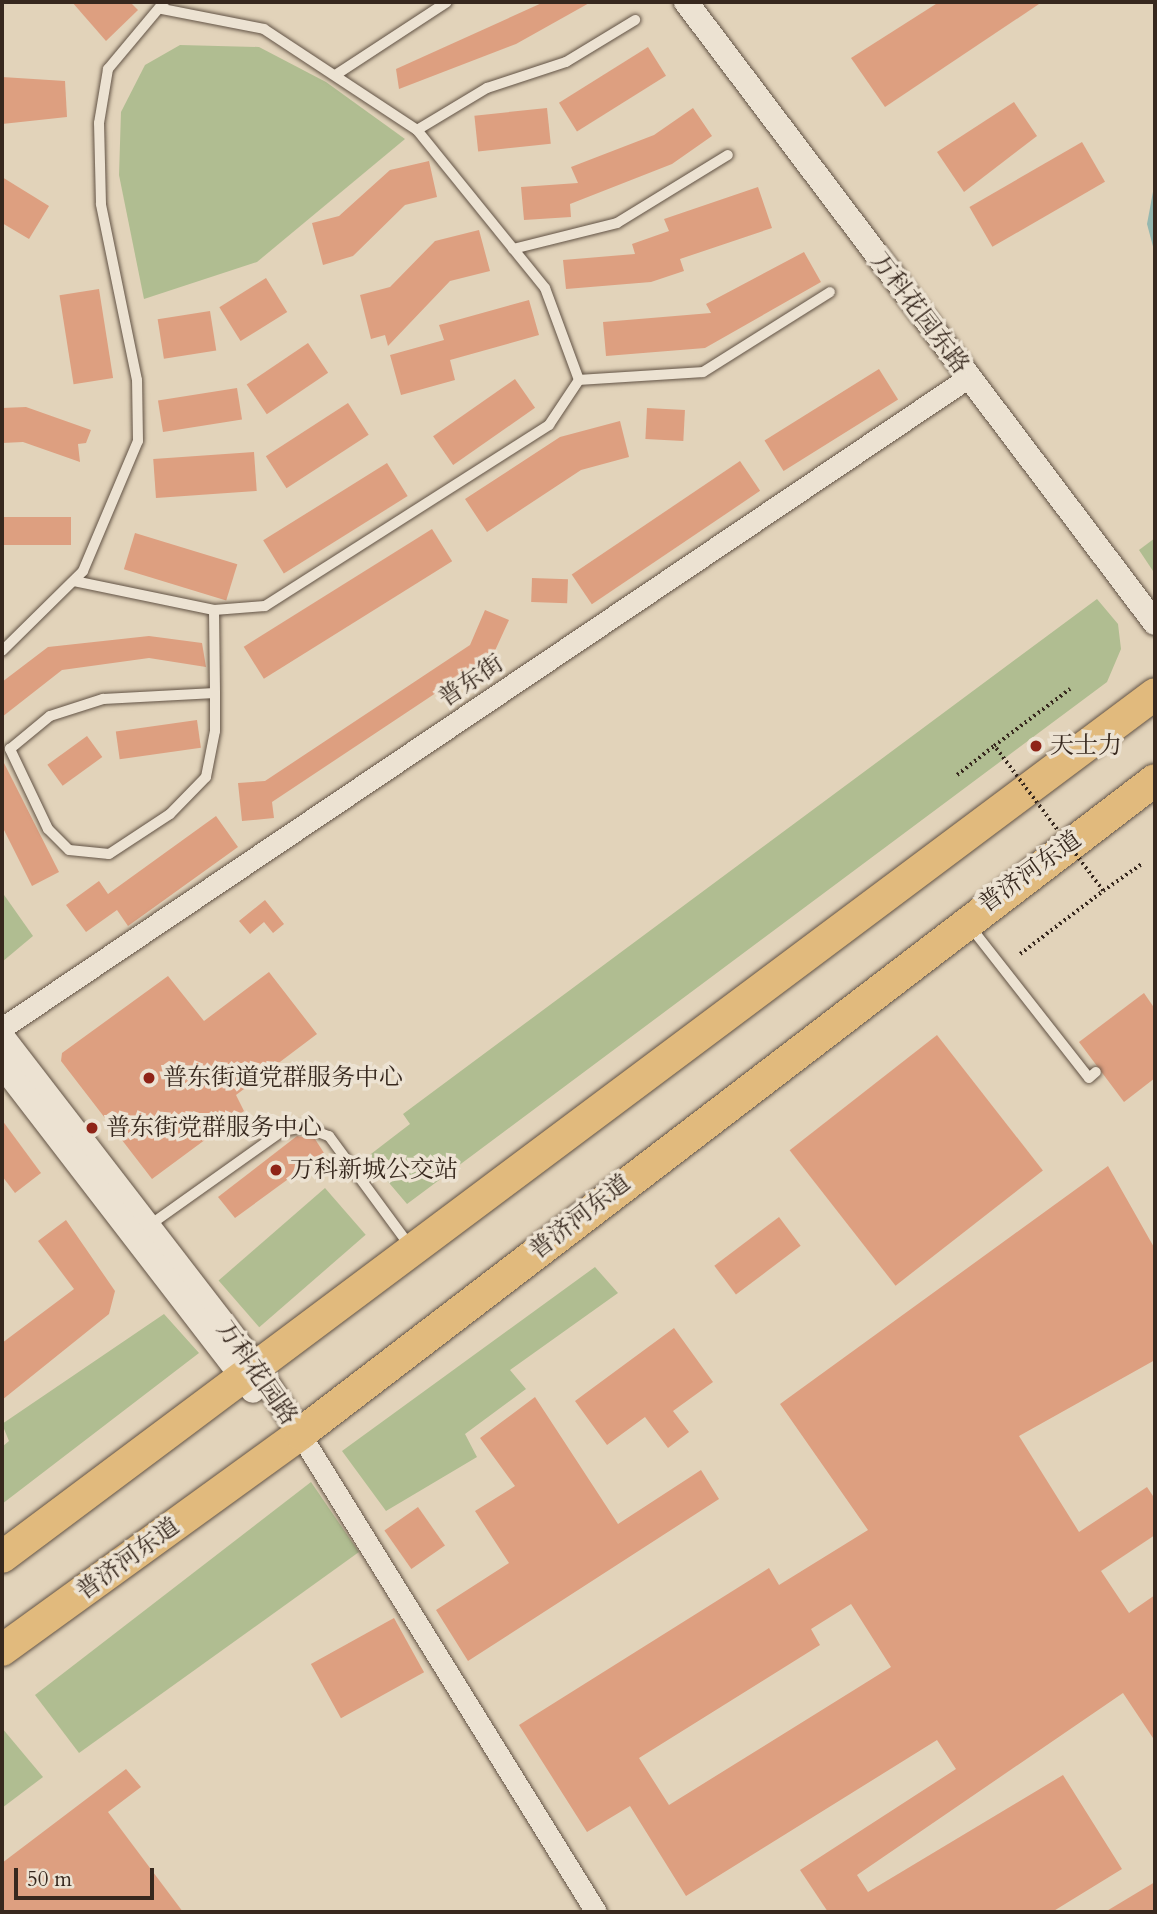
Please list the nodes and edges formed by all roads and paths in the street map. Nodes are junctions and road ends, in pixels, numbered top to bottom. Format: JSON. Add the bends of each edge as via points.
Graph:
{"nodes":[{"id":1,"x":447,"y":2,"type":"edge"},
{"id":2,"x":686,"y":2,"type":"edge"},
{"id":3,"x":163,"y":6,"type":"edge"},
{"id":4,"x":635,"y":20,"type":"dead end"},
{"id":5,"x":337,"y":74,"type":"junction"},
{"id":6,"x":417,"y":130,"type":"junction"},
{"id":7,"x":728,"y":155,"type":"dead end"},
{"id":8,"x":513,"y":249,"type":"junction"},
{"id":9,"x":830,"y":292,"type":"dead end"},
{"id":10,"x":969,"y":377,"type":"junction"},
{"id":11,"x":579,"y":380,"type":"junction"},
{"id":12,"x":74,"y":581,"type":"junction"},
{"id":13,"x":214,"y":610,"type":"junction"},
{"id":14,"x":1155,"y":623,"type":"edge"},
{"id":15,"x":2,"y":651,"type":"edge"},
{"id":16,"x":1069,"y":689,"type":"dead end"},
{"id":17,"x":215,"y":693,"type":"junction"},
{"id":18,"x":1155,"y":694,"type":"edge"},
{"id":19,"x":994,"y":746,"type":"junction"},
{"id":20,"x":957,"y":775,"type":"dead end"},
{"id":21,"x":1155,"y":780,"type":"edge"},
{"id":22,"x":1143,"y":863,"type":"dead end"},
{"id":23,"x":1103,"y":891,"type":"junction"},
{"id":24,"x":965,"y":920,"type":"junction"},
{"id":25,"x":1020,"y":954,"type":"dead end"},
{"id":26,"x":2,"y":1028,"type":"edge"},
{"id":27,"x":2,"y":1036,"type":"edge"},
{"id":28,"x":2,"y":1065,"type":"edge"},
{"id":29,"x":1096,"y":1072,"type":"dead end"},
{"id":30,"x":140,"y":1232,"type":"junction"},
{"id":31,"x":414,"y":1251,"type":"junction"},
{"id":32,"x":248,"y":1373,"type":"junction"},
{"id":33,"x":300,"y":1434,"type":"junction"},
{"id":34,"x":2,"y":1557,"type":"edge"},
{"id":35,"x":2,"y":1650,"type":"edge"},
{"id":36,"x":596,"y":1912,"type":"edge"}],
"edges":[{"from":1,"to":5,"type":"lane"},
{"from":2,"to":10,"type":"street","name":"万科花园东路"},
{"from":3,"to":5,"type":"lane","via":[[264,29]]},
{"from":3,"to":12,"type":"lane","via":[[108,69],[99,123],[101,204],[137,380],[138,441],[121,494]]},
{"from":4,"to":6,"type":"lane","via":[[566,62],[487,88]]},
{"from":5,"to":6,"type":"lane"},
{"from":6,"to":8,"type":"lane"},
{"from":7,"to":8,"type":"lane","via":[[617,223]]},
{"from":8,"to":11,"type":"lane","via":[[545,288]]},
{"from":9,"to":11,"type":"lane","via":[[703,372]]},
{"from":10,"to":14,"type":"street","name":"万科花园东路"},
{"from":10,"to":26,"type":"street","name":"普东街"},
{"from":11,"to":13,"type":"lane","via":[[549,425],[299,585],[265,606]]},
{"from":12,"to":13,"type":"lane"},
{"from":12,"to":15,"type":"lane"},
{"from":13,"to":17,"type":"lane"},
{"from":16,"to":19,"type":"path","bridge":true},
{"from":17,"to":17,"type":"lane","via":[[206,777],[170,814],[109,854],[69,850],[48,829],[10,749],[40,724],[103,699]]},
{"from":18,"to":31,"type":"main road"},
{"from":19,"to":20,"type":"path"},
{"from":19,"to":23,"type":"path","bridge":true},
{"from":21,"to":24,"type":"main road","name":"普济河东道"},
{"from":22,"to":23,"type":"path"},
{"from":23,"to":25,"type":"path","bridge":true},
{"from":24,"to":29,"type":"lane","via":[[1089,1078]]},
{"from":24,"to":33,"type":"main road","name":"普济河东道"},
{"from":27,"to":30,"type":"street","name":"万科花园路"},
{"from":28,"to":30,"type":"street","name":"万科花园路"},
{"from":30,"to":31,"type":"lane","via":[[282,1130],[305,1127],[329,1136]]},
{"from":30,"to":32,"type":"street","name":"万科花园路"},
{"from":31,"to":32,"type":"main road"},
{"from":32,"to":33,"type":"street","name":"万科花园路"},
{"from":32,"to":34,"type":"main road"},
{"from":33,"to":35,"type":"main road","name":"普济河东道"},
{"from":33,"to":36,"type":"street"}]}
